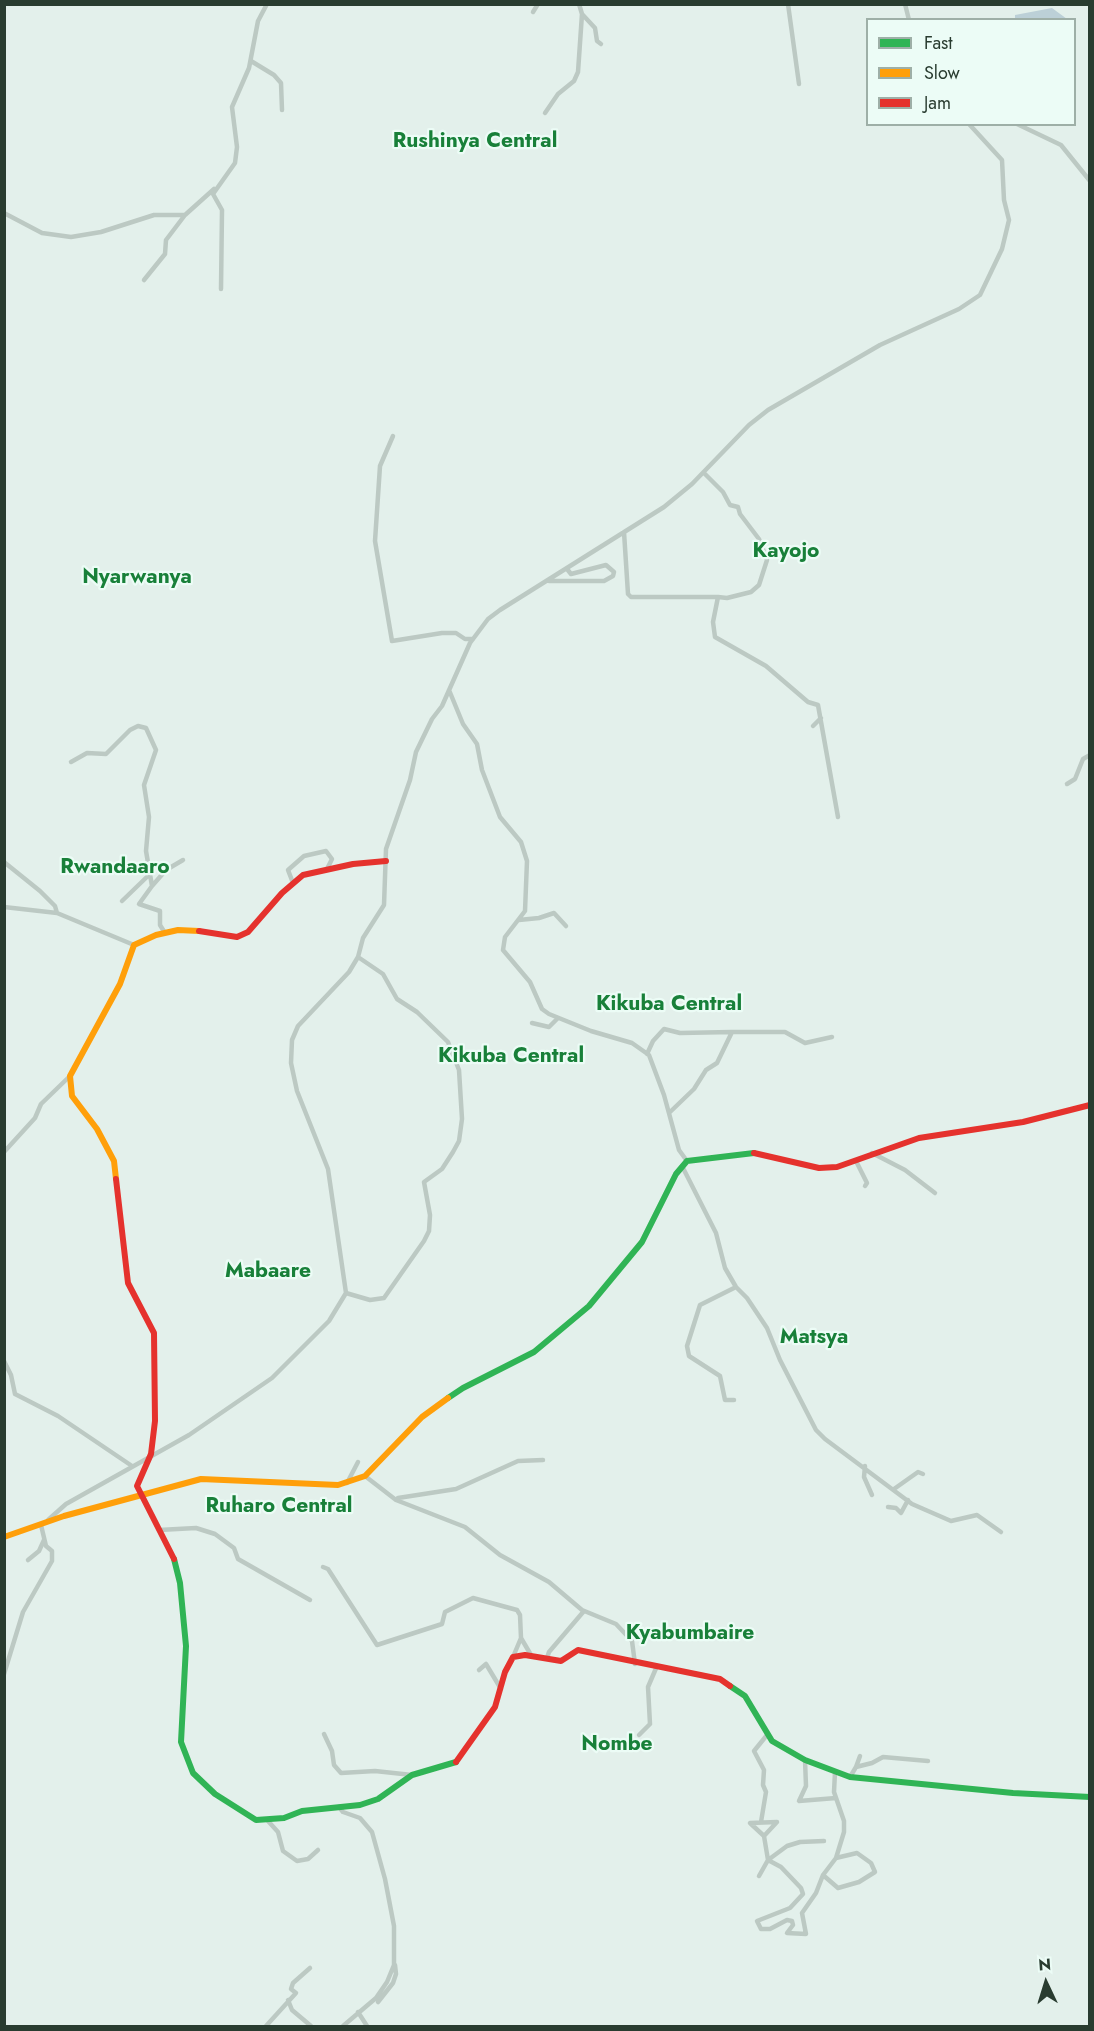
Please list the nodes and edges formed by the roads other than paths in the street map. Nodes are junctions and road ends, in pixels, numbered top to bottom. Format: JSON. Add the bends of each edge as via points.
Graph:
{"nodes":[{"id":1,"x":267,"y":4,"type":"edge"},
{"id":2,"x":538,"y":4,"type":"edge"},
{"id":3,"x":579,"y":4,"type":"edge"},
{"id":4,"x":788,"y":4,"type":"edge"},
{"id":5,"x":533,"y":12,"type":"dead end"},
{"id":6,"x":582,"y":14,"type":"junction"},
{"id":7,"x":602,"y":44,"type":"dead end"},
{"id":8,"x":251,"y":61,"type":"junction"},
{"id":9,"x":799,"y":84,"type":"dead end"},
{"id":10,"x":282,"y":110,"type":"dead end"},
{"id":11,"x":545,"y":112,"type":"dead end"},
{"id":12,"x":971,"y":126,"type":"edge"},
{"id":13,"x":1021,"y":126,"type":"edge"},
{"id":14,"x":1089,"y":181,"type":"edge"},
{"id":15,"x":215,"y":188,"type":"junction"},
{"id":16,"x":4,"y":213,"type":"edge"},
{"id":17,"x":185,"y":215,"type":"junction"},
{"id":18,"x":144,"y":279,"type":"dead end"},
{"id":19,"x":221,"y":289,"type":"dead end"},
{"id":20,"x":393,"y":436,"type":"dead end"},
{"id":21,"x":704,"y":473,"type":"junction"},
{"id":22,"x":624,"y":532,"type":"junction"},
{"id":23,"x":567,"y":569,"type":"junction"},
{"id":24,"x":549,"y":580,"type":"junction"},
{"id":25,"x":718,"y":597,"type":"junction"},
{"id":26,"x":473,"y":639,"type":"junction"},
{"id":27,"x":449,"y":690,"type":"junction"},
{"id":28,"x":821,"y":716,"type":"junction"},
{"id":29,"x":813,"y":726,"type":"dead end"},
{"id":30,"x":1089,"y":755,"type":"edge"},
{"id":31,"x":71,"y":762,"type":"dead end"},
{"id":32,"x":1067,"y":784,"type":"dead end"},
{"id":33,"x":838,"y":817,"type":"dead end"},
{"id":34,"x":183,"y":860,"type":"dead end"},
{"id":35,"x":386,"y":861,"type":"junction"},
{"id":36,"x":4,"y":862,"type":"edge"},
{"id":37,"x":327,"y":869,"type":"junction"},
{"id":38,"x":151,"y":873,"type":"junction"},
{"id":39,"x":293,"y":883,"type":"junction"},
{"id":40,"x":152,"y":886,"type":"junction"},
{"id":41,"x":122,"y":901,"type":"dead end"},
{"id":42,"x":4,"y":907,"type":"edge"},
{"id":43,"x":57,"y":913,"type":"junction"},
{"id":44,"x":519,"y":920,"type":"junction"},
{"id":45,"x":566,"y":926,"type":"dead end"},
{"id":46,"x":165,"y":933,"type":"junction"},
{"id":47,"x":134,"y":945,"type":"junction"},
{"id":48,"x":358,"y":957,"type":"junction"},
{"id":49,"x":558,"y":1018,"type":"junction"},
{"id":50,"x":532,"y":1023,"type":"dead end"},
{"id":51,"x":732,"y":1032,"type":"junction"},
{"id":52,"x":832,"y":1037,"type":"dead end"},
{"id":53,"x":647,"y":1054,"type":"junction"},
{"id":54,"x":70,"y":1076,"type":"junction"},
{"id":55,"x":1089,"y":1105,"type":"edge"},
{"id":56,"x":669,"y":1113,"type":"junction"},
{"id":57,"x":4,"y":1152,"type":"edge"},
{"id":58,"x":872,"y":1153,"type":"junction"},
{"id":59,"x":856,"y":1161,"type":"junction"},
{"id":60,"x":684,"y":1163,"type":"junction"},
{"id":61,"x":865,"y":1186,"type":"dead end"},
{"id":62,"x":935,"y":1193,"type":"dead end"},
{"id":63,"x":736,"y":1287,"type":"junction"},
{"id":64,"x":346,"y":1293,"type":"junction"},
{"id":65,"x":4,"y":1361,"type":"edge"},
{"id":66,"x":734,"y":1400,"type":"dead end"},
{"id":67,"x":151,"y":1454,"type":"junction"},
{"id":68,"x":543,"y":1460,"type":"dead end"},
{"id":69,"x":358,"y":1462,"type":"dead end"},
{"id":70,"x":132,"y":1466,"type":"junction"},
{"id":71,"x":865,"y":1466,"type":"junction"},
{"id":72,"x":923,"y":1474,"type":"dead end"},
{"id":73,"x":365,"y":1476,"type":"junction"},
{"id":74,"x":345,"y":1485,"type":"junction"},
{"id":75,"x":894,"y":1489,"type":"junction"},
{"id":76,"x":385,"y":1490,"type":"junction"},
{"id":77,"x":143,"y":1494,"type":"junction"},
{"id":78,"x":872,"y":1495,"type":"dead end"},
{"id":79,"x":908,"y":1500,"type":"junction"},
{"id":80,"x":888,"y":1507,"type":"dead end"},
{"id":81,"x":44,"y":1523,"type":"junction"},
{"id":82,"x":159,"y":1530,"type":"junction"},
{"id":83,"x":1001,"y":1532,"type":"dead end"},
{"id":84,"x":4,"y":1538,"type":"edge"},
{"id":85,"x":44,"y":1540,"type":"junction"},
{"id":86,"x":28,"y":1560,"type":"dead end"},
{"id":87,"x":322,"y":1567,"type":"dead end"},
{"id":88,"x":310,"y":1600,"type":"dead end"},
{"id":89,"x":584,"y":1611,"type":"junction"},
{"id":90,"x":521,"y":1638,"type":"junction"},
{"id":91,"x":531,"y":1656,"type":"junction"},
{"id":92,"x":513,"y":1657,"type":"junction"},
{"id":93,"x":547,"y":1658,"type":"junction"},
{"id":94,"x":635,"y":1664,"type":"junction"},
{"id":95,"x":657,"y":1666,"type":"junction"},
{"id":96,"x":479,"y":1670,"type":"dead end"},
{"id":97,"x":4,"y":1674,"type":"edge"},
{"id":98,"x":501,"y":1689,"type":"junction"},
{"id":99,"x":324,"y":1734,"type":"dead end"},
{"id":100,"x":639,"y":1735,"type":"dead end"},
{"id":101,"x":767,"y":1735,"type":"junction"},
{"id":102,"x":860,"y":1756,"type":"dead end"},
{"id":103,"x":805,"y":1760,"type":"junction"},
{"id":104,"x":928,"y":1761,"type":"dead end"},
{"id":105,"x":856,"y":1767,"type":"junction"},
{"id":106,"x":835,"y":1772,"type":"junction"},
{"id":107,"x":412,"y":1775,"type":"junction"},
{"id":108,"x":850,"y":1777,"type":"junction"},
{"id":109,"x":1089,"y":1797,"type":"edge"},
{"id":110,"x":836,"y":1798,"type":"junction"},
{"id":111,"x":339,"y":1807,"type":"junction"},
{"id":112,"x":268,"y":1821,"type":"junction"},
{"id":113,"x":761,"y":1822,"type":"junction"},
{"id":114,"x":764,"y":1836,"type":"junction"},
{"id":115,"x":824,"y":1841,"type":"dead end"},
{"id":116,"x":318,"y":1850,"type":"dead end"},
{"id":117,"x":836,"y":1858,"type":"junction"},
{"id":118,"x":768,"y":1860,"type":"junction"},
{"id":119,"x":823,"y":1875,"type":"junction"},
{"id":120,"x":759,"y":1876,"type":"dead end"},
{"id":121,"x":394,"y":1961,"type":"junction"},
{"id":122,"x":309,"y":1968,"type":"dead end"},
{"id":123,"x":288,"y":2000,"type":"junction"},
{"id":124,"x":378,"y":2002,"type":"dead end"},
{"id":125,"x":358,"y":2012,"type":"junction"},
{"id":126,"x":266,"y":2026,"type":"edge"},
{"id":127,"x":311,"y":2026,"type":"edge"},
{"id":128,"x":343,"y":2026,"type":"edge"},
{"id":129,"x":368,"y":2026,"type":"edge"}],
"edges":[{"from":1,"to":8,"type":"street","via":[[258,21]]},
{"from":2,"to":5,"type":"street"},
{"from":3,"to":6,"type":"street"},
{"from":4,"to":9,"type":"street"},
{"from":6,"to":7,"type":"street","via":[[595,28],[597,41]]},
{"from":6,"to":11,"type":"street","via":[[578,72]]},
{"from":8,"to":10,"type":"street","via":[[281,83]]},
{"from":8,"to":15,"type":"street","via":[[232,107],[236,163]]},
{"from":12,"to":21,"type":"street","via":[[1002,160],[1009,220],[1002,249],[980,296],[880,345],[778,403],[749,425]]},
{"from":13,"to":14,"type":"street","via":[[1061,145]]},
{"from":15,"to":17,"type":"street"},
{"from":15,"to":19,"type":"street","via":[[213,196],[223,215]]},
{"from":16,"to":17,"type":"street","via":[[42,233],[71,237],[154,215]]},
{"from":17,"to":18,"type":"street","via":[[166,240],[165,254]]},
{"from":20,"to":26,"type":"street","via":[[381,466],[375,541],[392,641],[442,633]]},
{"from":21,"to":22,"type":"street","via":[[664,507]]},
{"from":21,"to":25,"type":"street","via":[[730,505],[738,507],[759,539],[767,560],[759,585],[751,592]]},
{"from":22,"to":23,"type":"street"},
{"from":22,"to":25,"type":"street","via":[[626,583],[631,597]]},
{"from":23,"to":24,"type":"street"},
{"from":23,"to":24,"type":"street","via":[[571,574],[606,566],[614,572],[603,581]]},
{"from":24,"to":26,"type":"street","via":[[500,609]]},
{"from":25,"to":28,"type":"street","via":[[713,622],[715,637],[766,666],[808,702],[818,705]]},
{"from":26,"to":27,"type":"street","via":[[464,651]]},
{"from":27,"to":35,"type":"street","via":[[416,752],[386,849]]},
{"from":27,"to":44,"type":"street","via":[[463,724],[477,744],[482,770],[500,817],[521,842],[527,861],[525,911]]},
{"from":28,"to":29,"type":"street"},
{"from":28,"to":33,"type":"street"},
{"from":30,"to":32,"type":"street","via":[[1083,759],[1075,779]]},
{"from":31,"to":38,"type":"street","via":[[87,753],[106,754],[130,730],[146,728],[156,750],[144,785],[149,817],[146,851]]},
{"from":34,"to":40,"type":"street","via":[[166,870]]},
{"from":35,"to":37,"type":"street"},
{"from":35,"to":48,"type":"street","via":[[384,905],[363,938]]},
{"from":36,"to":43,"type":"street","via":[[40,891]]},
{"from":37,"to":39,"type":"street","via":[[303,875]]},
{"from":37,"to":39,"type":"street","via":[[332,858],[326,851],[304,856],[288,870]]},
{"from":38,"to":40,"type":"street"},
{"from":38,"to":41,"type":"street"},
{"from":39,"to":46,"type":"street","via":[[248,932],[237,937],[195,930]]},
{"from":40,"to":46,"type":"street","via":[[139,904],[160,911],[160,925]]},
{"from":42,"to":43,"type":"street"},
{"from":43,"to":47,"type":"street"},
{"from":44,"to":45,"type":"street","via":[[554,913]]},
{"from":44,"to":49,"type":"street","via":[[505,937],[503,950],[530,981],[542,1009]]},
{"from":46,"to":47,"type":"street"},
{"from":47,"to":54,"type":"street","via":[[120,984]]},
{"from":48,"to":64,"type":"street","via":[[344,979],[298,1026],[290,1054],[300,1104],[326,1163]]},
{"from":48,"to":64,"type":"street","via":[[383,974],[397,999],[448,1042],[459,1070],[462,1119],[453,1152],[442,1168],[424,1182],[430,1215],[424,1240],[384,1298],[370,1300]]},
{"from":49,"to":50,"type":"street","via":[[549,1027]]},
{"from":49,"to":53,"type":"street","via":[[632,1042]]},
{"from":51,"to":52,"type":"street","via":[[785,1032],[805,1043]]},
{"from":51,"to":53,"type":"street","via":[[680,1033],[664,1029]]},
{"from":51,"to":56,"type":"street","via":[[717,1063],[706,1070],[690,1094]]},
{"from":53,"to":56,"type":"street"},
{"from":54,"to":57,"type":"street","via":[[41,1104],[35,1118]]},
{"from":54,"to":67,"type":"street","via":[[72,1096],[97,1129],[114,1161],[128,1284],[154,1333],[155,1421]]},
{"from":55,"to":58,"type":"street","via":[[1023,1122],[919,1138]]},
{"from":56,"to":60,"type":"street"},
{"from":58,"to":59,"type":"street"},
{"from":58,"to":62,"type":"street","via":[[905,1170]]},
{"from":59,"to":60,"type":"street","via":[[819,1168],[753,1153]]},
{"from":59,"to":61,"type":"street"},
{"from":60,"to":63,"type":"street"},
{"from":60,"to":73,"type":"street","via":[[642,1242],[589,1306],[534,1352],[463,1388],[422,1418]]},
{"from":63,"to":66,"type":"street","via":[[700,1305],[687,1346],[689,1356],[720,1376],[725,1400]]},
{"from":63,"to":71,"type":"street","via":[[767,1328],[816,1430]]},
{"from":64,"to":67,"type":"street","via":[[329,1321],[277,1374],[214,1419]]},
{"from":65,"to":70,"type":"street","via":[[15,1394],[58,1416]]},
{"from":67,"to":70,"type":"street"},
{"from":67,"to":77,"type":"street","via":[[137,1486]]},
{"from":68,"to":76,"type":"street","via":[[518,1461],[471,1484],[431,1494],[399,1498]]},
{"from":69,"to":74,"type":"street"},
{"from":70,"to":81,"type":"street","via":[[66,1504]]},
{"from":71,"to":75,"type":"street"},
{"from":71,"to":78,"type":"street","via":[[864,1477]]},
{"from":72,"to":75,"type":"street","via":[[918,1472]]},
{"from":73,"to":74,"type":"street"},
{"from":73,"to":76,"type":"street"},
{"from":74,"to":77,"type":"street","via":[[212,1478]]},
{"from":75,"to":79,"type":"street"},
{"from":76,"to":89,"type":"street","via":[[396,1500],[465,1527],[500,1556],[549,1582]]},
{"from":77,"to":81,"type":"street"},
{"from":77,"to":82,"type":"street"},
{"from":79,"to":80,"type":"street","via":[[901,1513]]},
{"from":79,"to":83,"type":"street","via":[[951,1521],[977,1515]]},
{"from":81,"to":84,"type":"street"},
{"from":81,"to":85,"type":"street"},
{"from":82,"to":88,"type":"street","via":[[196,1528],[215,1534],[234,1548],[238,1559]]},
{"from":82,"to":112,"type":"street","via":[[173,1557],[184,1618],[186,1646],[179,1716],[187,1761],[200,1782],[220,1797],[256,1820]]},
{"from":85,"to":86,"type":"street"},
{"from":85,"to":97,"type":"street","via":[[52,1551],[52,1561],[23,1612]]},
{"from":87,"to":90,"type":"street","via":[[328,1569],[378,1646],[440,1625],[445,1612],[473,1598],[517,1610]]},
{"from":89,"to":93,"type":"street"},
{"from":89,"to":94,"type":"street","via":[[609,1620],[631,1639]]},
{"from":90,"to":91,"type":"street"},
{"from":90,"to":92,"type":"street"},
{"from":91,"to":92,"type":"street"},
{"from":91,"to":93,"type":"street"},
{"from":92,"to":98,"type":"street"},
{"from":93,"to":94,"type":"street","via":[[561,1661],[578,1650]]},
{"from":94,"to":95,"type":"street"},
{"from":95,"to":100,"type":"street","via":[[648,1687],[650,1724]]},
{"from":95,"to":101,"type":"street","via":[[684,1674],[712,1676],[734,1688],[750,1703]]},
{"from":96,"to":98,"type":"street","via":[[486,1664]]},
{"from":98,"to":107,"type":"street","via":[[495,1707],[460,1759]]},
{"from":99,"to":107,"type":"street","via":[[334,1765],[341,1773]]},
{"from":101,"to":103,"type":"street"},
{"from":101,"to":113,"type":"street","via":[[754,1751],[764,1770],[766,1792]]},
{"from":102,"to":105,"type":"street"},
{"from":103,"to":106,"type":"street"},
{"from":103,"to":110,"type":"street","via":[[806,1786],[799,1801]]},
{"from":104,"to":105,"type":"street","via":[[883,1757]]},
{"from":105,"to":108,"type":"street"},
{"from":106,"to":108,"type":"street"},
{"from":106,"to":110,"type":"street"},
{"from":107,"to":111,"type":"street","via":[[378,1799]]},
{"from":108,"to":109,"type":"street","via":[[1013,1794]]},
{"from":110,"to":117,"type":"street","via":[[844,1832]]},
{"from":111,"to":112,"type":"street"},
{"from":111,"to":121,"type":"street","via":[[360,1818],[372,1832],[392,1907]]},
{"from":112,"to":116,"type":"street","via":[[278,1832],[283,1851],[297,1861],[308,1859]]},
{"from":113,"to":114,"type":"street","via":[[750,1825]]},
{"from":113,"to":114,"type":"street","via":[[777,1822]]},
{"from":114,"to":118,"type":"street"},
{"from":115,"to":118,"type":"street","via":[[795,1843]]},
{"from":117,"to":119,"type":"street"},
{"from":117,"to":119,"type":"street","via":[[857,1853],[871,1863],[874,1872],[859,1882],[837,1888]]},
{"from":118,"to":119,"type":"street","via":[[781,1867],[802,1894],[790,1908],[758,1921],[761,1929],[787,1920],[793,1925],[787,1933],[806,1934],[802,1913]]},
{"from":118,"to":120,"type":"street"},
{"from":121,"to":124,"type":"street","via":[[393,1983]]},
{"from":121,"to":125,"type":"street","via":[[383,1990]]},
{"from":122,"to":123,"type":"street","via":[[293,1983],[291,1989],[296,1993]]},
{"from":123,"to":126,"type":"street"},
{"from":123,"to":127,"type":"street","via":[[292,2010]]},
{"from":125,"to":128,"type":"street"},
{"from":125,"to":129,"type":"street"}]}
